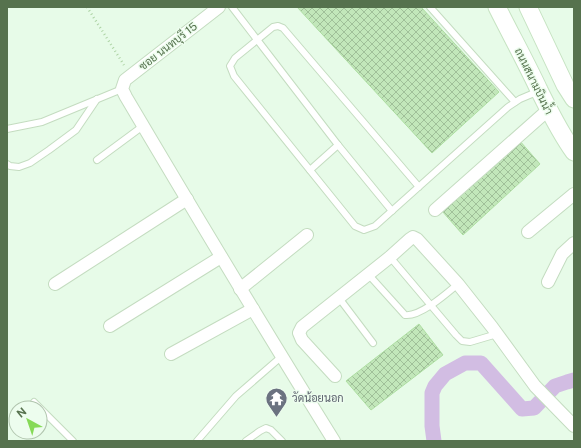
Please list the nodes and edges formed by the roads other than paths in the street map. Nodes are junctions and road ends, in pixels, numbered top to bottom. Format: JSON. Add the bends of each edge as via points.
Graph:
{"nodes":[{"id":1,"x":219,"y":7,"type":"edge"},
{"id":2,"x":232,"y":7,"type":"edge"},
{"id":3,"x":430,"y":7,"type":"edge"},
{"id":4,"x":497,"y":7,"type":"edge"},
{"id":5,"x":528,"y":7,"type":"edge"},
{"id":6,"x":257,"y":40,"type":"junction"},
{"id":7,"x":122,"y":89,"type":"junction"},
{"id":8,"x":540,"y":91,"type":"junction"},
{"id":9,"x":98,"y":99,"type":"junction"},
{"id":10,"x":574,"y":99,"type":"edge"},
{"id":11,"x":515,"y":102,"type":"junction"},
{"id":12,"x":548,"y":110,"type":"junction"},
{"id":13,"x":143,"y":126,"type":"junction"},
{"id":14,"x":7,"y":129,"type":"edge"},
{"id":15,"x":338,"y":146,"type":"junction"},
{"id":16,"x":574,"y":152,"type":"edge"},
{"id":17,"x":97,"y":160,"type":"dead end"},
{"id":18,"x":7,"y":164,"type":"edge"},
{"id":19,"x":310,"y":170,"type":"junction"},
{"id":20,"x":418,"y":187,"type":"junction"},
{"id":21,"x":574,"y":194,"type":"edge"},
{"id":22,"x":187,"y":199,"type":"junction"},
{"id":23,"x":435,"y":210,"type":"dead end"},
{"id":24,"x":392,"y":211,"type":"junction"},
{"id":25,"x":528,"y":232,"type":"dead end"},
{"id":26,"x":307,"y":235,"type":"dead end"},
{"id":27,"x":574,"y":243,"type":"edge"},
{"id":28,"x":221,"y":257,"type":"junction"},
{"id":29,"x":390,"y":257,"type":"junction"},
{"id":30,"x":368,"y":274,"type":"junction"},
{"id":31,"x":548,"y":282,"type":"dead end"},
{"id":32,"x":55,"y":284,"type":"dead end"},
{"id":33,"x":458,"y":284,"type":"junction"},
{"id":34,"x":240,"y":289,"type":"junction"},
{"id":35,"x":339,"y":298,"type":"junction"},
{"id":36,"x":431,"y":306,"type":"junction"},
{"id":37,"x":253,"y":309,"type":"junction"},
{"id":38,"x":110,"y":326,"type":"dead end"},
{"id":39,"x":497,"y":334,"type":"junction"},
{"id":40,"x":373,"y":343,"type":"dead end"},
{"id":41,"x":171,"y":354,"type":"dead end"},
{"id":42,"x":281,"y":357,"type":"junction"},
{"id":43,"x":336,"y":376,"type":"dead end"},
{"id":44,"x":48,"y":416,"type":"edge"},
{"id":45,"x":574,"y":426,"type":"edge"},
{"id":46,"x":73,"y":441,"type":"edge"},
{"id":47,"x":198,"y":441,"type":"edge"},
{"id":48,"x":246,"y":441,"type":"edge"},
{"id":49,"x":282,"y":441,"type":"edge"},
{"id":50,"x":334,"y":441,"type":"edge"}],
"edges":[{"from":1,"to":7,"type":"street","name":"ซอย นนทบุรี 15","via":[[125,80]]},
{"from":2,"to":6,"type":"lane"},
{"from":3,"to":11,"type":"lane"},
{"from":4,"to":8,"type":"main road","name":"ถนนสนามบินน้ำ"},
{"from":5,"to":10,"type":"main road"},
{"from":6,"to":15,"type":"lane"},
{"from":6,"to":19,"type":"lane","via":[[230,66],[234,76]]},
{"from":6,"to":20,"type":"lane","via":[[273,27],[283,28]]},
{"from":7,"to":9,"type":"lane"},
{"from":7,"to":13,"type":"street"},
{"from":8,"to":11,"type":"lane"},
{"from":8,"to":12,"type":"main road","name":"ถนนสนามบินน้ำ"},
{"from":9,"to":14,"type":"lane","via":[[42,122]]},
{"from":9,"to":18,"type":"lane","via":[[76,130],[49,150],[19,167]]},
{"from":11,"to":20,"type":"lane"},
{"from":12,"to":16,"type":"main road","name":"ถนนสนามบินน้ำ"},
{"from":12,"to":23,"type":"street"},
{"from":13,"to":17,"type":"lane"},
{"from":13,"to":22,"type":"street"},
{"from":15,"to":19,"type":"lane"},
{"from":15,"to":24,"type":"lane"},
{"from":19,"to":24,"type":"lane","via":[[355,226],[364,230],[375,226]]},
{"from":20,"to":24,"type":"lane"},
{"from":21,"to":25,"type":"street"},
{"from":22,"to":28,"type":"street"},
{"from":22,"to":32,"type":"street"},
{"from":26,"to":34,"type":"street"},
{"from":27,"to":31,"type":"street","via":[[562,254]]},
{"from":28,"to":34,"type":"street"},
{"from":28,"to":38,"type":"street"},
{"from":29,"to":30,"type":"street"},
{"from":29,"to":33,"type":"street","via":[[413,237]]},
{"from":29,"to":36,"type":"lane"},
{"from":30,"to":35,"type":"street"},
{"from":30,"to":36,"type":"lane","via":[[404,315]]},
{"from":33,"to":36,"type":"lane"},
{"from":33,"to":39,"type":"street"},
{"from":34,"to":37,"type":"street"},
{"from":35,"to":40,"type":"lane"},
{"from":35,"to":43,"type":"street","via":[[302,327],[299,333],[302,340]]},
{"from":36,"to":39,"type":"lane","via":[[462,341],[470,342]]},
{"from":37,"to":41,"type":"street"},
{"from":37,"to":42,"type":"street"},
{"from":39,"to":45,"type":"street","via":[[535,386]]},
{"from":42,"to":47,"type":"lane","via":[[236,396]]},
{"from":42,"to":50,"type":"street"},
{"from":44,"to":46,"type":"lane"},
{"from":48,"to":49,"type":"lane","via":[[266,428]]}]}
